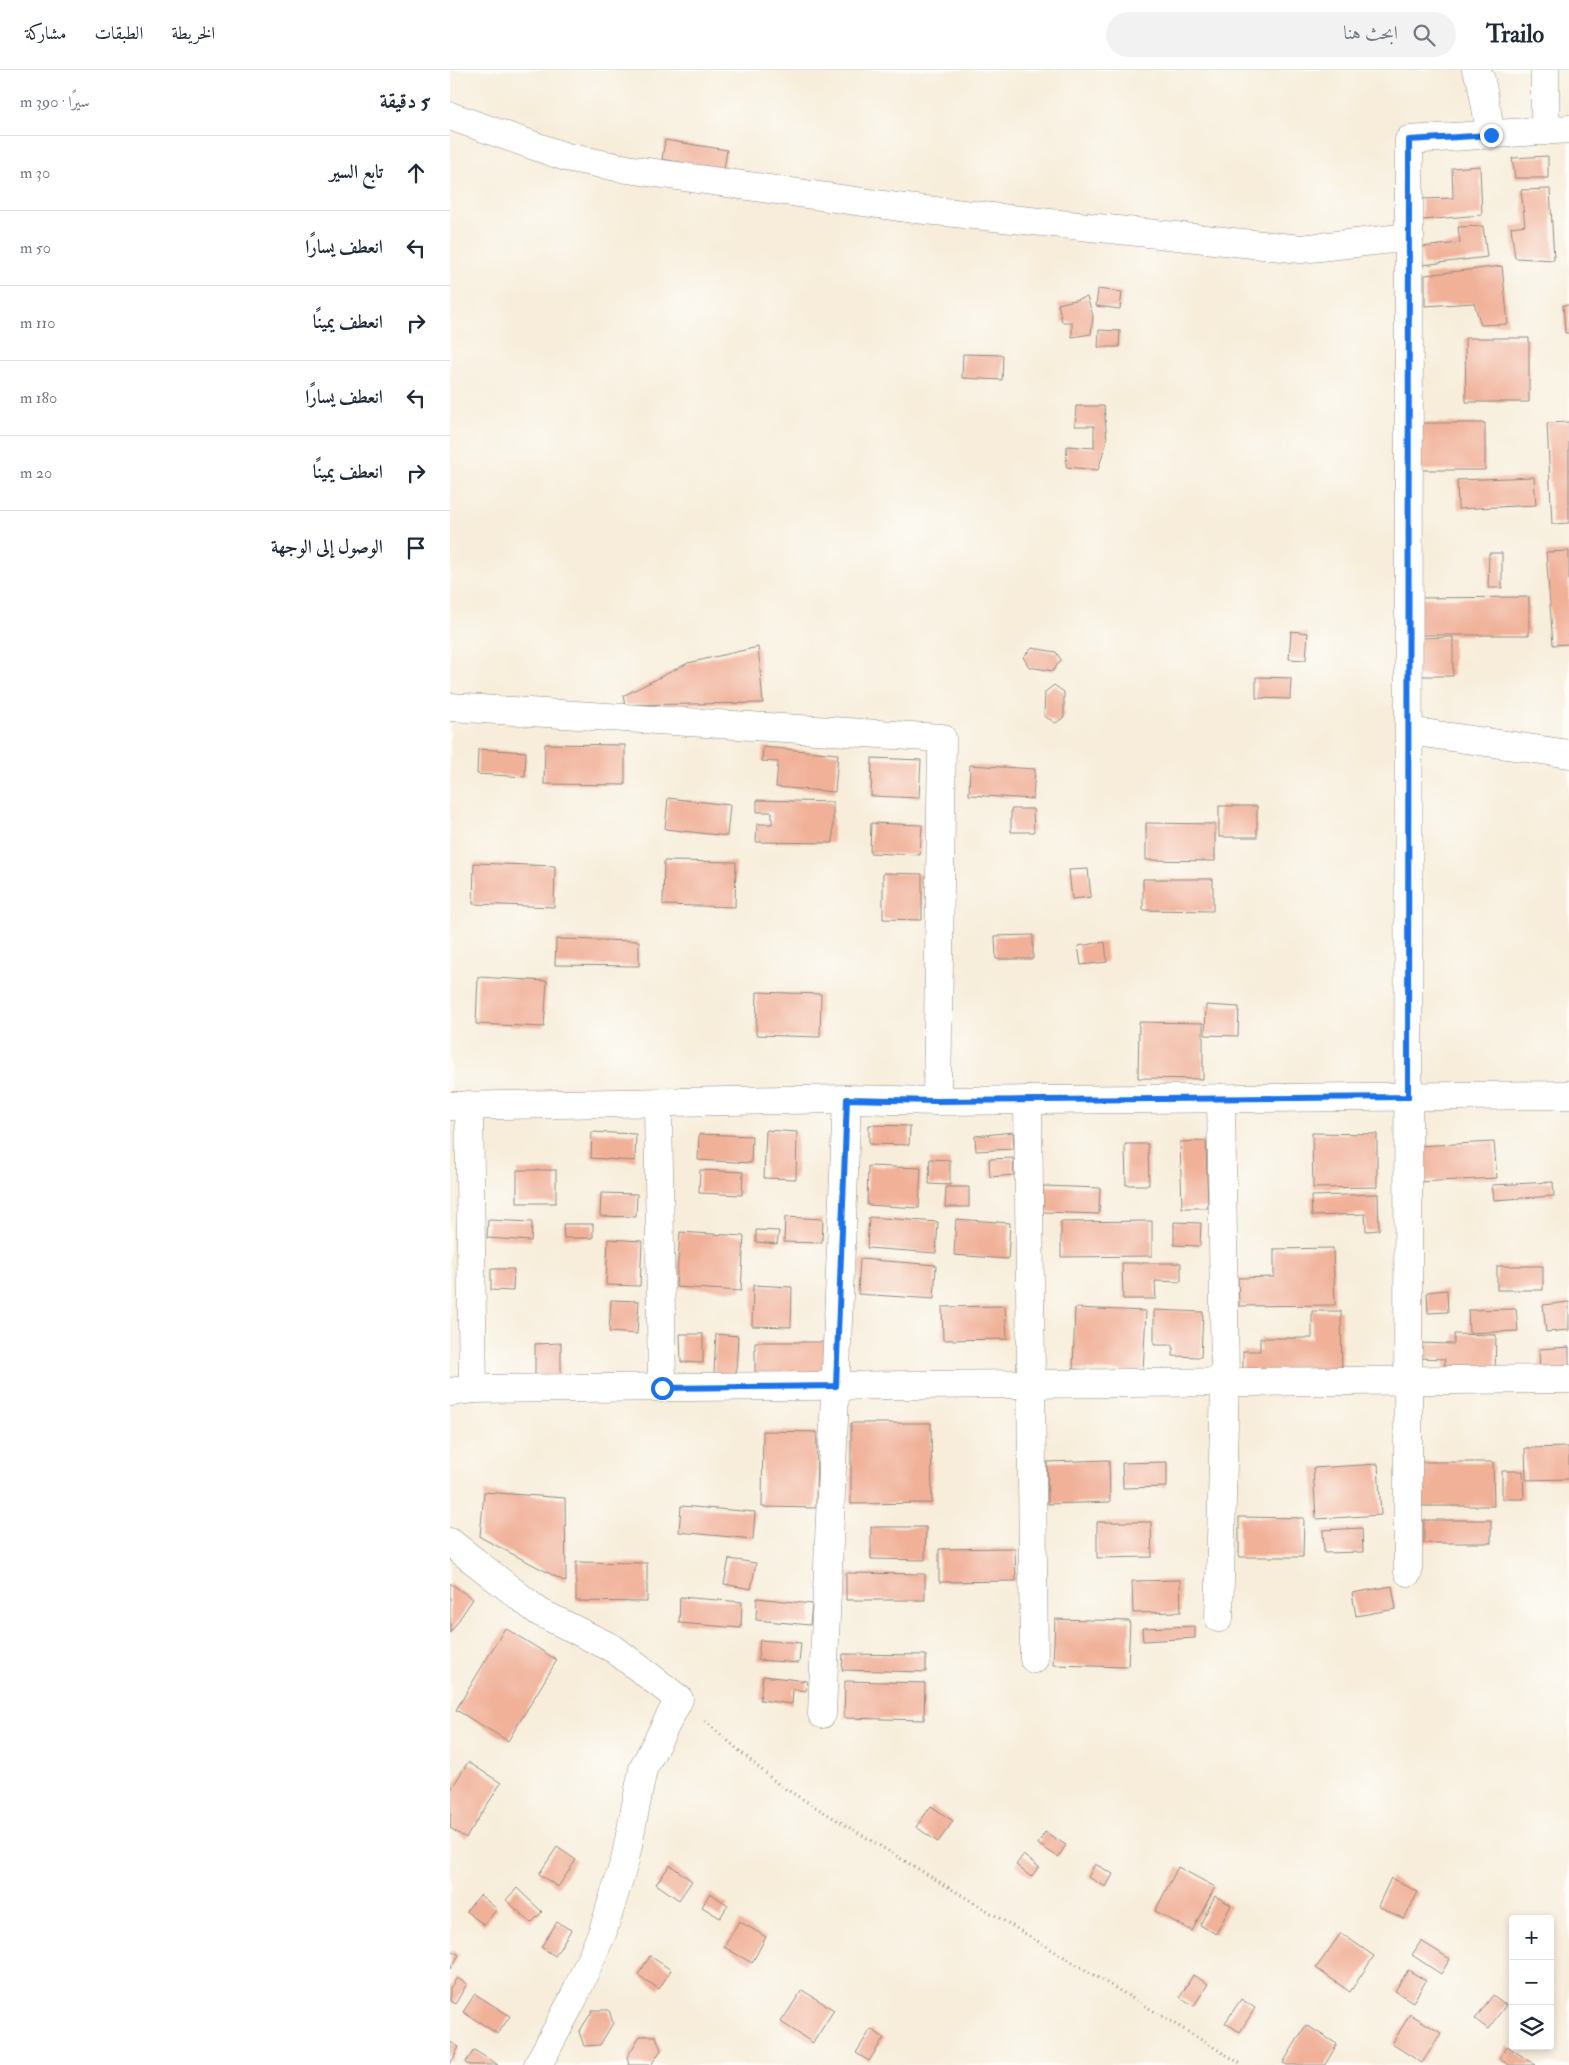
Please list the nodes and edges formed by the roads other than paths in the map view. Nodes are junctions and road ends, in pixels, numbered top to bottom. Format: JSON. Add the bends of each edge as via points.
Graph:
{"nodes":[{"id":1,"x":1476,"y":70,"type":"edge"},
{"id":2,"x":1545,"y":70,"type":"edge"},
{"id":3,"x":450,"y":116,"type":"edge"},
{"id":4,"x":1557,"y":130,"type":"edge"},
{"id":5,"x":1491,"y":135,"type":"junction"},
{"id":6,"x":1410,"y":237,"type":"junction"},
{"id":7,"x":450,"y":708,"type":"edge"},
{"id":8,"x":1409,"y":731,"type":"junction"},
{"id":9,"x":1569,"y":754,"type":"edge"},
{"id":10,"x":1569,"y":1095,"type":"edge"},
{"id":11,"x":1408,"y":1097,"type":"junction"},
{"id":12,"x":1221,"y":1098,"type":"junction"},
{"id":13,"x":847,"y":1099,"type":"junction"},
{"id":14,"x":1028,"y":1100,"type":"junction"},
{"id":15,"x":936,"y":1101,"type":"junction"},
{"id":16,"x":658,"y":1103,"type":"junction"},
{"id":17,"x":460,"y":1106,"type":"edge"},
{"id":18,"x":1569,"y":1379,"type":"edge"},
{"id":19,"x":1408,"y":1381,"type":"junction"},
{"id":20,"x":1225,"y":1382,"type":"junction"},
{"id":21,"x":1032,"y":1384,"type":"junction"},
{"id":22,"x":836,"y":1386,"type":"junction"},
{"id":23,"x":662,"y":1388,"type":"junction"},
{"id":24,"x":462,"y":1391,"type":"edge"},
{"id":25,"x":450,"y":1542,"type":"edge"},
{"id":26,"x":1408,"y":1572,"type":"dead end"},
{"id":27,"x":1219,"y":1618,"type":"dead end"},
{"id":28,"x":1034,"y":1659,"type":"dead end"},
{"id":29,"x":822,"y":1714,"type":"dead end"},
{"id":30,"x":538,"y":2065,"type":"edge"}],
"edges":[{"from":1,"to":5,"type":"street","via":[[1481,80]]},
{"from":2,"to":4,"type":"street"},
{"from":3,"to":6,"type":"street","via":[[575,159],[906,208],[1301,249]]},
{"from":4,"to":5,"type":"street"},
{"from":5,"to":6,"type":"street","via":[[1409,140]]},
{"from":6,"to":8,"type":"street"},
{"from":7,"to":15,"type":"street","via":[[942,738]]},
{"from":8,"to":9,"type":"street"},
{"from":8,"to":11,"type":"street"},
{"from":10,"to":11,"type":"street"},
{"from":11,"to":12,"type":"street"},
{"from":11,"to":19,"type":"street"},
{"from":12,"to":14,"type":"street"},
{"from":12,"to":20,"type":"street"},
{"from":13,"to":15,"type":"street"},
{"from":13,"to":16,"type":"street"},
{"from":13,"to":22,"type":"street"},
{"from":14,"to":15,"type":"street"},
{"from":14,"to":21,"type":"street"},
{"from":16,"to":17,"type":"street"},
{"from":16,"to":23,"type":"street"},
{"from":17,"to":24,"type":"street"},
{"from":18,"to":19,"type":"street"},
{"from":19,"to":20,"type":"street"},
{"from":19,"to":26,"type":"street"},
{"from":20,"to":21,"type":"street"},
{"from":20,"to":27,"type":"street"},
{"from":21,"to":22,"type":"street"},
{"from":21,"to":28,"type":"street"},
{"from":22,"to":23,"type":"street"},
{"from":22,"to":29,"type":"street"},
{"from":23,"to":24,"type":"street"},
{"from":25,"to":30,"type":"street","via":[[539,1612],[614,1649],[679,1699],[643,1769],[625,1860],[604,1931],[574,1999]]}]}
